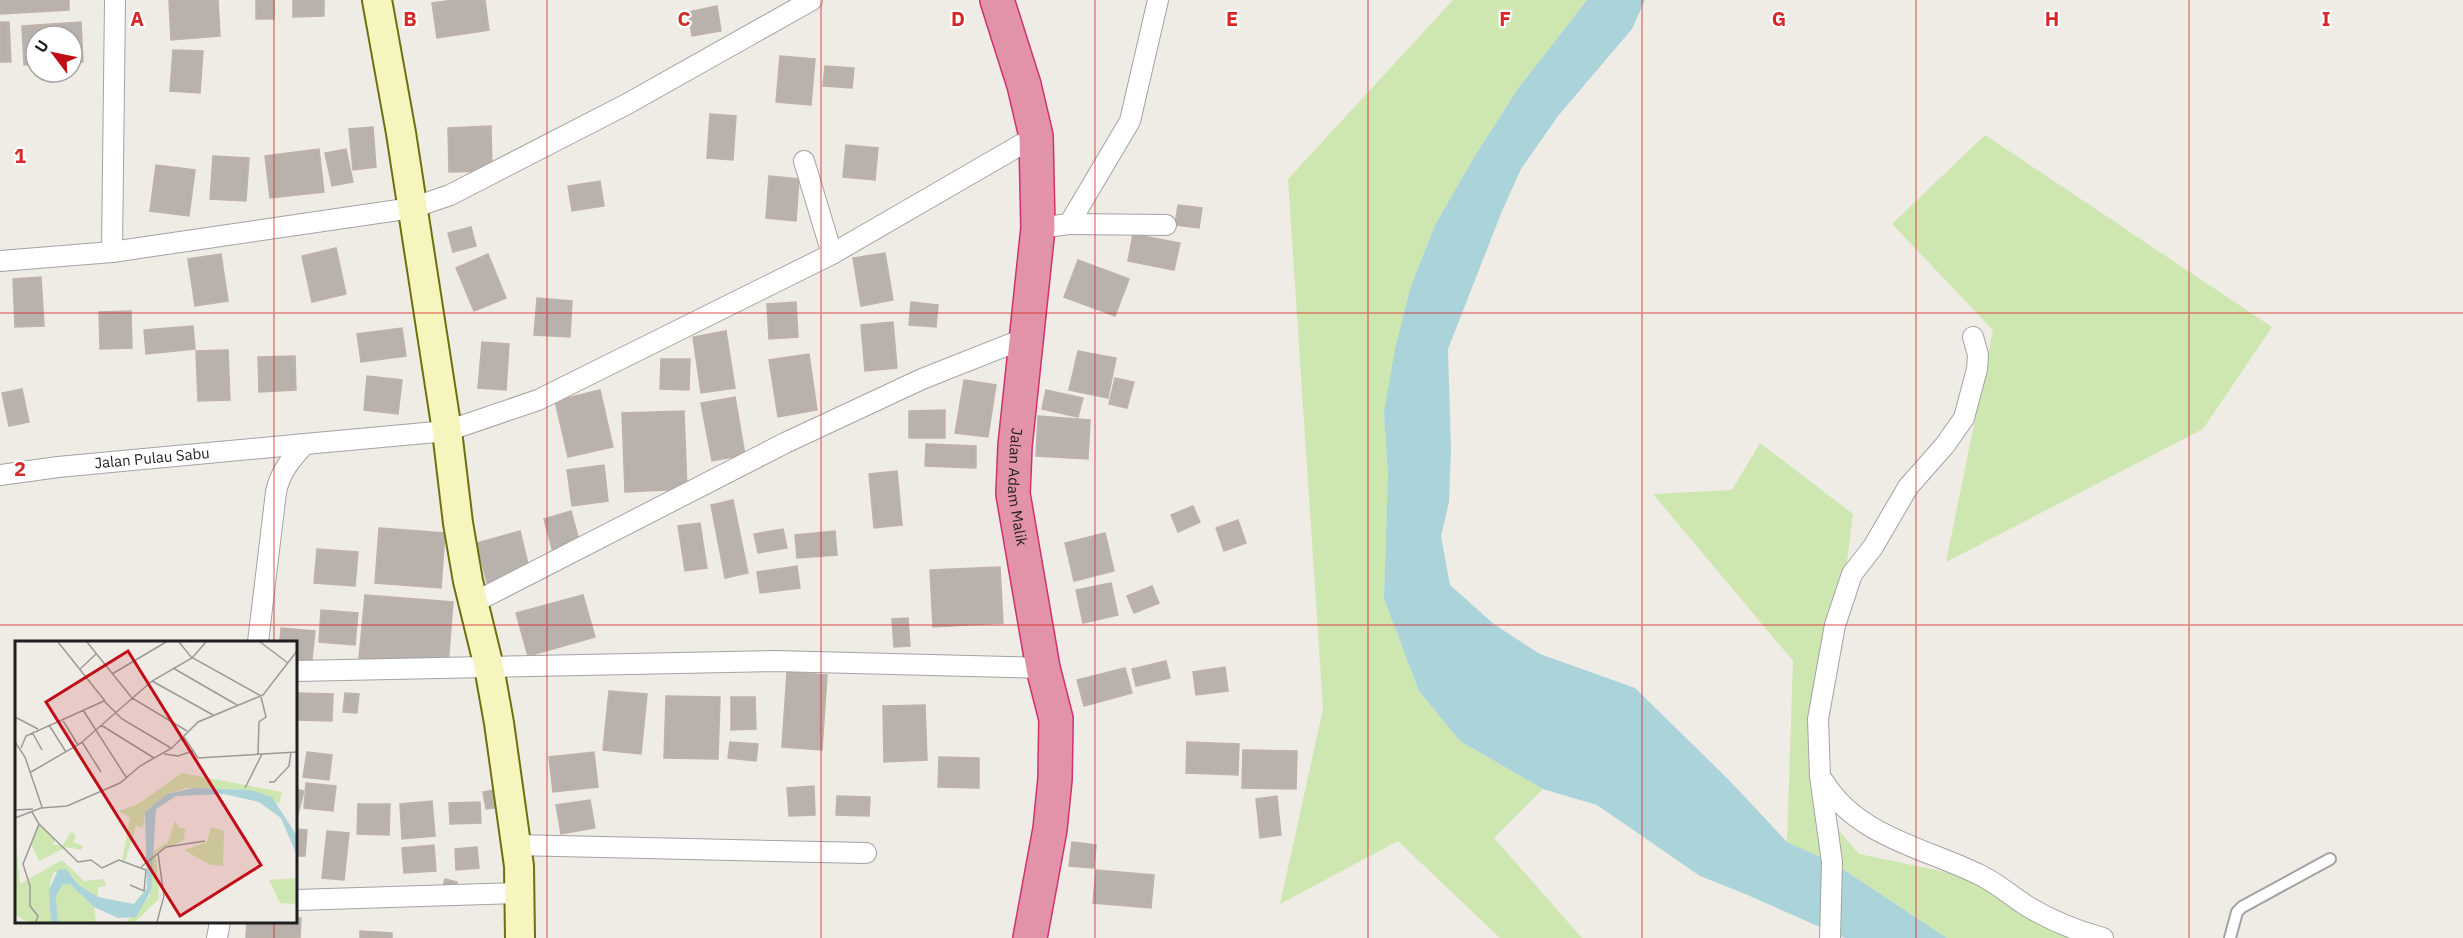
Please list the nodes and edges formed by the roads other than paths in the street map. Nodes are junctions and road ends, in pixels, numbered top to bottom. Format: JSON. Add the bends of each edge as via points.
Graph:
{"nodes":[{"id":1,"x":115,"y":0,"type":"edge"},
{"id":2,"x":377,"y":0,"type":"edge"},
{"id":3,"x":812,"y":0,"type":"edge"},
{"id":4,"x":997,"y":0,"type":"edge"},
{"id":5,"x":1158,"y":0,"type":"edge"},
{"id":6,"x":1035,"y":135,"type":"junction"},
{"id":7,"x":804,"y":160,"type":"dead end"},
{"id":8,"x":412,"y":208,"type":"junction"},
{"id":9,"x":1166,"y":225,"type":"dead end"},
{"id":10,"x":1053,"y":226,"type":"junction"},
{"id":11,"x":112,"y":252,"type":"junction"},
{"id":12,"x":832,"y":254,"type":"junction"},
{"id":13,"x":0,"y":261,"type":"edge"},
{"id":14,"x":1028,"y":337,"type":"junction"},
{"id":15,"x":1973,"y":338,"type":"dead end"},
{"id":16,"x":447,"y":432,"type":"junction"},
{"id":17,"x":305,"y":444,"type":"junction"},
{"id":18,"x":0,"y":475,"type":"edge"},
{"id":19,"x":472,"y":603,"type":"junction"},
{"id":20,"x":258,"y":641,"type":"edge"},
{"id":21,"x":489,"y":667,"type":"junction"},
{"id":22,"x":1043,"y":668,"type":"junction"},
{"id":23,"x":297,"y":671,"type":"edge"},
{"id":24,"x":1820,"y":776,"type":"junction"},
{"id":25,"x":515,"y":845,"type":"junction"},
{"id":26,"x":866,"y":853,"type":"dead end"},
{"id":27,"x":2330,"y":859,"type":"dead end"},
{"id":28,"x":520,"y":893,"type":"junction"},
{"id":29,"x":297,"y":900,"type":"edge"},
{"id":30,"x":220,"y":923,"type":"edge"},
{"id":31,"x":217,"y":938,"type":"edge"},
{"id":32,"x":520,"y":938,"type":"edge"},
{"id":33,"x":1030,"y":938,"type":"edge"},
{"id":34,"x":1830,"y":938,"type":"edge"},
{"id":35,"x":2103,"y":938,"type":"edge"},
{"id":36,"x":2230,"y":938,"type":"edge"}],
"edges":[{"from":1,"to":11,"type":"street"},
{"from":2,"to":8,"type":"street"},
{"from":3,"to":8,"type":"street","via":[[596,120],[450,195]]},
{"from":4,"to":6,"type":"highway","name":"Jalan Adam Malik"},
{"from":5,"to":10,"type":"street","via":[[1130,122]]},
{"from":6,"to":10,"type":"highway","name":"Jalan Adam Malik"},
{"from":6,"to":12,"type":"street","name":"Jalan Pulau Sabu"},
{"from":7,"to":12,"type":"street"},
{"from":8,"to":11,"type":"street"},
{"from":8,"to":16,"type":"street"},
{"from":9,"to":10,"type":"street"},
{"from":10,"to":14,"type":"highway","name":"Jalan Adam Malik"},
{"from":11,"to":13,"type":"street"},
{"from":12,"to":16,"type":"street","name":"Jalan Pulau Sabu","via":[[538,400]]},
{"from":14,"to":19,"type":"street","via":[[922,379],[785,443]]},
{"from":14,"to":22,"type":"highway","name":"Jalan Adam Malik","via":[[1013,494]]},
{"from":15,"to":24,"type":"street","via":[[1977,369],[1964,418],[1908,488],[1846,589],[1821,695]]},
{"from":16,"to":17,"type":"street","name":"Jalan Pulau Sabu"},
{"from":16,"to":19,"type":"street"},
{"from":17,"to":18,"type":"street","name":"Jalan Pulau Sabu"},
{"from":17,"to":20,"type":"street","via":[[279,479]]},
{"from":19,"to":21,"type":"street"},
{"from":21,"to":22,"type":"street","via":[[775,661]]},
{"from":21,"to":23,"type":"street"},
{"from":21,"to":25,"type":"street"},
{"from":22,"to":33,"type":"highway","name":"Jalan Adam Malik","via":[[1056,720],[1055,779]]},
{"from":24,"to":34,"type":"street","via":[[1832,862]]},
{"from":24,"to":35,"type":"street","via":[[1841,805],[1884,834],[1977,874],[2061,923]]},
{"from":25,"to":26,"type":"street"},
{"from":25,"to":28,"type":"street"},
{"from":27,"to":36,"type":"lane","via":[[2242,907]]},
{"from":28,"to":29,"type":"street"},
{"from":28,"to":32,"type":"street"},
{"from":30,"to":31,"type":"street"}]}
